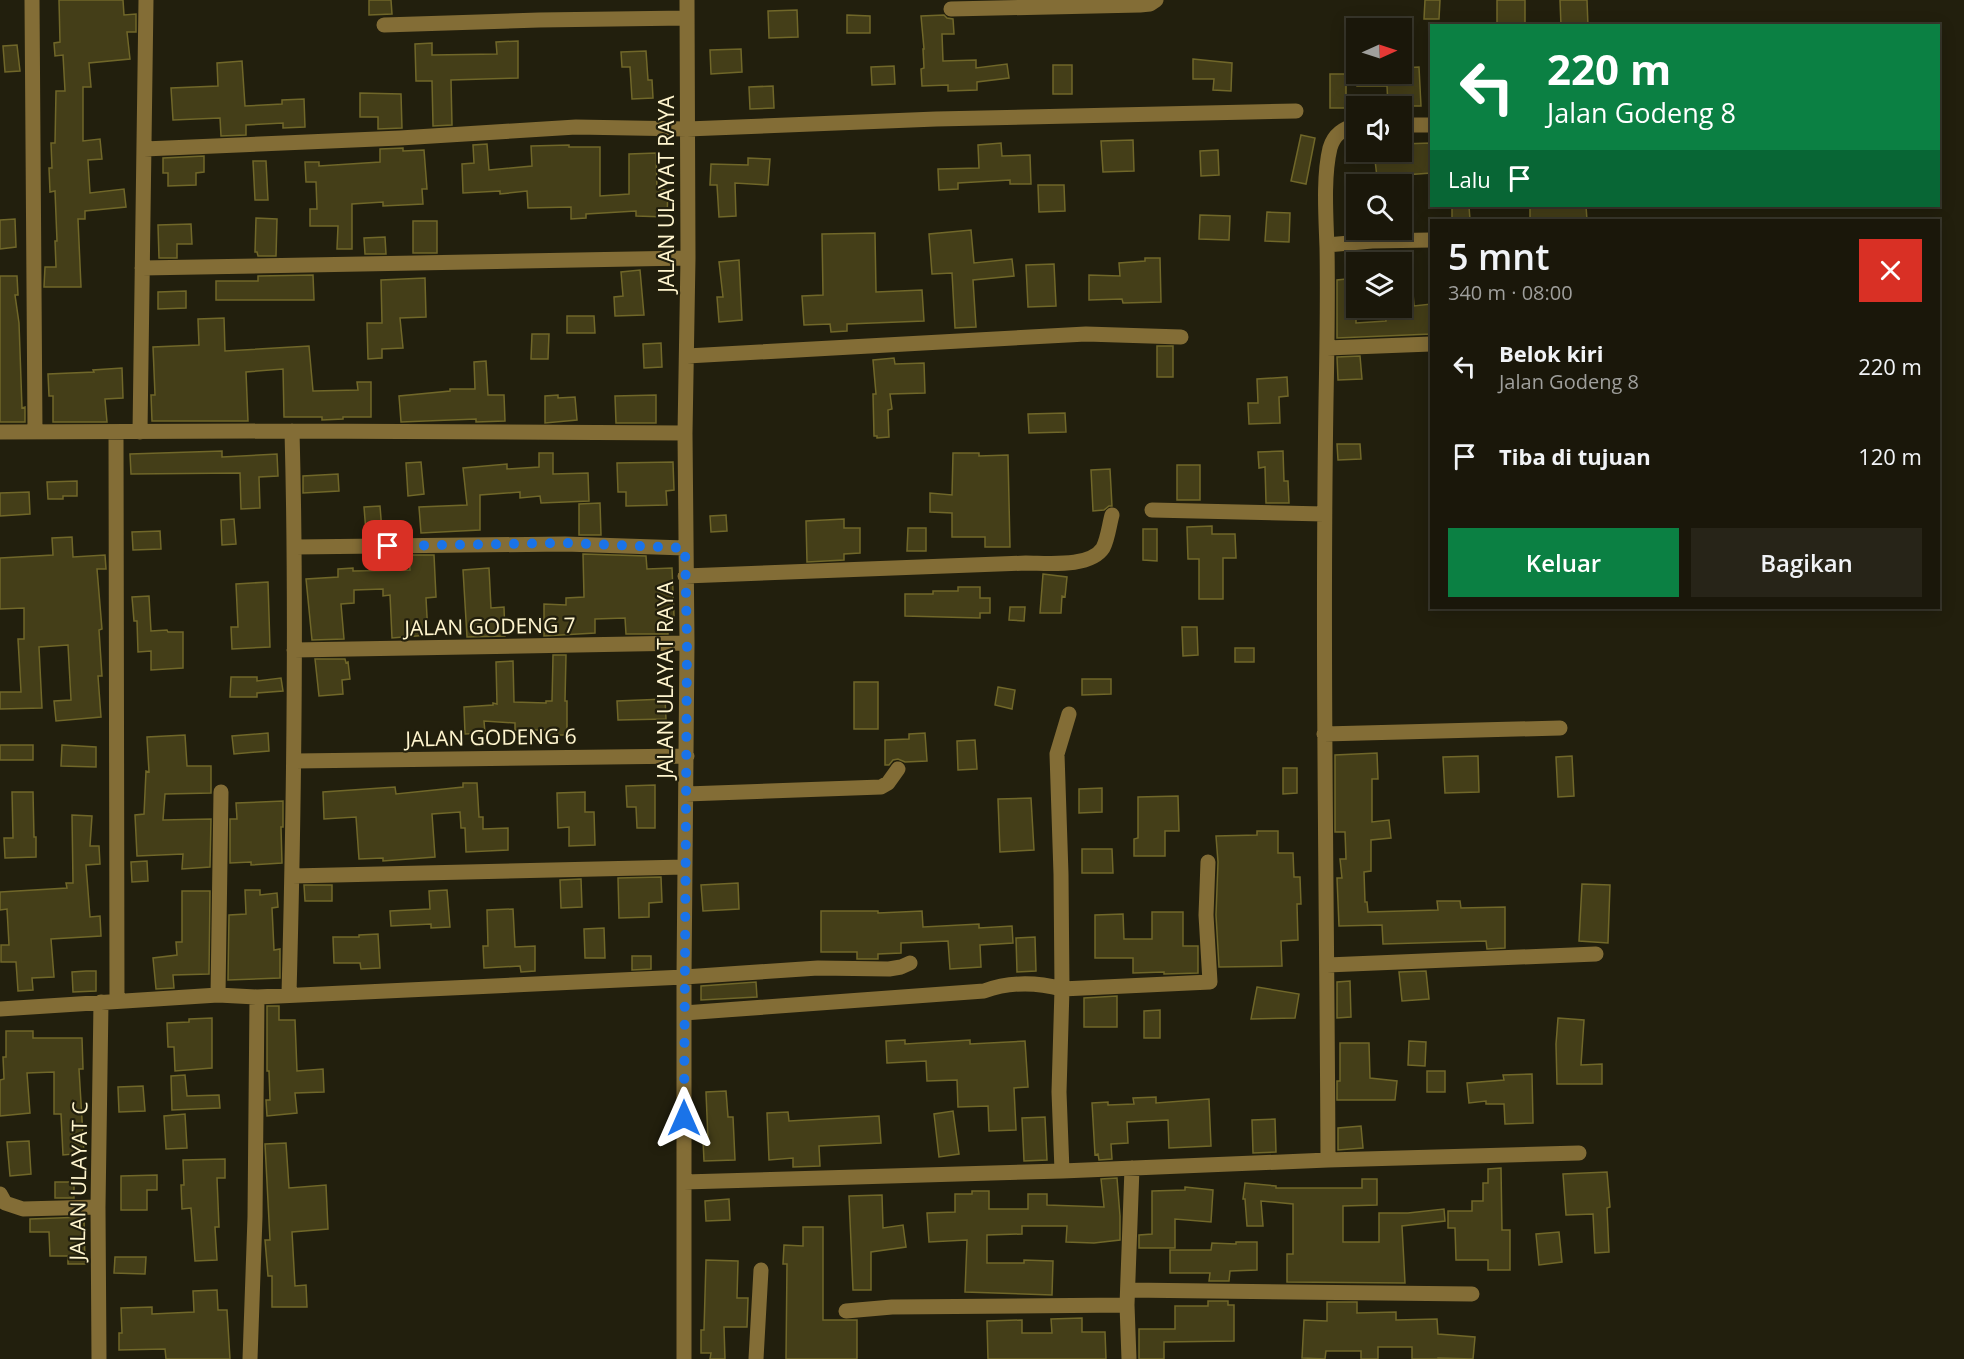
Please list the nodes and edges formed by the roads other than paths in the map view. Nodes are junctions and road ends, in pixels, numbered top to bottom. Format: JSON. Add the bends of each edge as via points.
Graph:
{"nodes":[{"id":1,"x":32,"y":0,"type":"edge"},
{"id":2,"x":146,"y":0,"type":"edge"},
{"id":3,"x":687,"y":0,"type":"edge"},
{"id":4,"x":1156,"y":0,"type":"edge"},
{"id":5,"x":951,"y":9,"type":"dead end"},
{"id":6,"x":687,"y":18,"type":"junction"},
{"id":7,"x":384,"y":26,"type":"dead end"},
{"id":8,"x":1296,"y":111,"type":"dead end"},
{"id":9,"x":1412,"y":125,"type":"edge"},
{"id":10,"x":1430,"y":125,"type":"edge"},
{"id":11,"x":687,"y":129,"type":"junction"},
{"id":12,"x":1346,"y":129,"type":"edge"},
{"id":13,"x":144,"y":149,"type":"junction"},
{"id":14,"x":1430,"y":240,"type":"edge"},
{"id":15,"x":1327,"y":245,"type":"junction"},
{"id":16,"x":688,"y":258,"type":"junction"},
{"id":17,"x":142,"y":268,"type":"junction"},
{"id":18,"x":1182,"y":336,"type":"dead end"},
{"id":19,"x":1430,"y":344,"type":"edge"},
{"id":20,"x":1327,"y":348,"type":"junction"},
{"id":21,"x":687,"y":356,"type":"junction"},
{"id":22,"x":292,"y":430,"type":"junction"},
{"id":23,"x":35,"y":431,"type":"junction"},
{"id":24,"x":0,"y":432,"type":"edge"},
{"id":25,"x":116,"y":432,"type":"junction"},
{"id":26,"x":140,"y":432,"type":"junction"},
{"id":27,"x":685,"y":433,"type":"junction"},
{"id":28,"x":1152,"y":510,"type":"dead end"},
{"id":29,"x":1324,"y":514,"type":"junction"},
{"id":30,"x":1112,"y":515,"type":"dead end"},
{"id":31,"x":295,"y":547,"type":"junction"},
{"id":32,"x":685,"y":548,"type":"junction"},
{"id":33,"x":686,"y":576,"type":"junction"},
{"id":34,"x":687,"y":643,"type":"junction"},
{"id":35,"x":294,"y":650,"type":"junction"},
{"id":36,"x":1069,"y":714,"type":"dead end"},
{"id":37,"x":1560,"y":728,"type":"dead end"},
{"id":38,"x":1324,"y":734,"type":"junction"},
{"id":39,"x":687,"y":756,"type":"junction"},
{"id":40,"x":295,"y":761,"type":"junction"},
{"id":41,"x":898,"y":769,"type":"dead end"},
{"id":42,"x":222,"y":792,"type":"dead end"},
{"id":43,"x":686,"y":794,"type":"junction"},
{"id":44,"x":1209,"y":862,"type":"dead end"},
{"id":45,"x":685,"y":867,"type":"junction"},
{"id":46,"x":292,"y":876,"type":"junction"},
{"id":47,"x":1596,"y":954,"type":"dead end"},
{"id":48,"x":909,"y":963,"type":"dead end"},
{"id":49,"x":1328,"y":965,"type":"junction"},
{"id":50,"x":684,"y":977,"type":"junction"},
{"id":51,"x":1062,"y":989,"type":"junction"},
{"id":52,"x":289,"y":994,"type":"junction"},
{"id":53,"x":218,"y":996,"type":"junction"},
{"id":54,"x":257,"y":997,"type":"junction"},
{"id":55,"x":109,"y":1002,"type":"junction"},
{"id":56,"x":0,"y":1009,"type":"edge"},
{"id":57,"x":684,"y":1013,"type":"junction"},
{"id":58,"x":1579,"y":1154,"type":"dead end"},
{"id":59,"x":1328,"y":1160,"type":"junction"},
{"id":60,"x":1132,"y":1168,"type":"junction"},
{"id":61,"x":1062,"y":1171,"type":"junction"},
{"id":62,"x":684,"y":1182,"type":"junction"},
{"id":63,"x":0,"y":1194,"type":"edge"},
{"id":64,"x":98,"y":1207,"type":"junction"},
{"id":65,"x":761,"y":1270,"type":"dead end"},
{"id":66,"x":1128,"y":1290,"type":"junction"},
{"id":67,"x":1472,"y":1294,"type":"dead end"},
{"id":68,"x":1127,"y":1305,"type":"junction"},
{"id":69,"x":846,"y":1311,"type":"dead end"},
{"id":70,"x":99,"y":1359,"type":"edge"},
{"id":71,"x":250,"y":1359,"type":"edge"},
{"id":72,"x":684,"y":1359,"type":"edge"},
{"id":73,"x":756,"y":1359,"type":"edge"},
{"id":74,"x":1129,"y":1359,"type":"edge"}],
"edges":[{"from":1,"to":23,"type":"street"},
{"from":2,"to":13,"type":"street"},
{"from":3,"to":6,"type":"street","name":"JALAN ULAYAT RAYA"},
{"from":4,"to":5,"type":"street","via":[[1140,5]]},
{"from":6,"to":7,"type":"street"},
{"from":6,"to":11,"type":"street","name":"JALAN ULAYAT RAYA"},
{"from":8,"to":11,"type":"street"},
{"from":9,"to":10,"type":"street"},
{"from":11,"to":13,"type":"street","via":[[576,127]]},
{"from":11,"to":16,"type":"street","name":"JALAN ULAYAT RAYA"},
{"from":12,"to":15,"type":"street","via":[[1338,133],[1331,144],[1328,158]]},
{"from":13,"to":17,"type":"street"},
{"from":14,"to":15,"type":"street"},
{"from":15,"to":20,"type":"street"},
{"from":16,"to":17,"type":"street"},
{"from":16,"to":21,"type":"street","name":"JALAN ULAYAT RAYA"},
{"from":17,"to":26,"type":"street"},
{"from":18,"to":21,"type":"street","via":[[1086,334]]},
{"from":19,"to":20,"type":"street"},
{"from":20,"to":29,"type":"street"},
{"from":21,"to":27,"type":"street","name":"JALAN ULAYAT RAYA"},
{"from":22,"to":26,"type":"street"},
{"from":22,"to":27,"type":"street"},
{"from":22,"to":31,"type":"street"},
{"from":23,"to":24,"type":"street"},
{"from":23,"to":25,"type":"street"},
{"from":25,"to":26,"type":"street"},
{"from":25,"to":55,"type":"street","name":"JALAN ULAYAT C"},
{"from":27,"to":32,"type":"street","name":"JALAN ULAYAT RAYA"},
{"from":28,"to":29,"type":"street"},
{"from":29,"to":38,"type":"street"},
{"from":30,"to":33,"type":"street","via":[[1103,547],[1086,560]]},
{"from":31,"to":32,"type":"street","via":[[565,543]]},
{"from":31,"to":35,"type":"street"},
{"from":32,"to":33,"type":"street","name":"JALAN ULAYAT RAYA"},
{"from":33,"to":34,"type":"street","name":"JALAN ULAYAT RAYA"},
{"from":34,"to":35,"type":"street","name":"JALAN GODENG 7"},
{"from":34,"to":39,"type":"street","name":"JALAN ULAYAT RAYA"},
{"from":35,"to":40,"type":"street"},
{"from":36,"to":51,"type":"street","via":[[1056,754]]},
{"from":37,"to":38,"type":"street"},
{"from":38,"to":49,"type":"street"},
{"from":39,"to":40,"type":"street","name":"JALAN GODENG 6"},
{"from":39,"to":43,"type":"street","name":"JALAN ULAYAT RAYA"},
{"from":40,"to":46,"type":"street"},
{"from":41,"to":43,"type":"street","via":[[881,787]]},
{"from":42,"to":53,"type":"street"},
{"from":43,"to":45,"type":"street","name":"JALAN ULAYAT RAYA"},
{"from":44,"to":51,"type":"street","via":[[1206,915],[1210,982]]},
{"from":45,"to":46,"type":"street"},
{"from":45,"to":50,"type":"street","name":"JALAN ULAYAT RAYA"},
{"from":46,"to":52,"type":"street"},
{"from":47,"to":49,"type":"street"},
{"from":48,"to":50,"type":"street","via":[[889,969],[818,968]]},
{"from":49,"to":59,"type":"street"},
{"from":50,"to":52,"type":"street"},
{"from":50,"to":57,"type":"street","name":"JALAN ULAYAT RAYA"},
{"from":51,"to":57,"type":"street","via":[[1012,984],[984,991]]},
{"from":51,"to":61,"type":"street"},
{"from":52,"to":54,"type":"street"},
{"from":53,"to":54,"type":"street"},
{"from":53,"to":55,"type":"street"},
{"from":54,"to":71,"type":"street"},
{"from":55,"to":56,"type":"street"},
{"from":55,"to":64,"type":"street","name":"JALAN ULAYAT C"},
{"from":57,"to":62,"type":"street","name":"JALAN ULAYAT RAYA"},
{"from":58,"to":59,"type":"street"},
{"from":59,"to":60,"type":"street"},
{"from":60,"to":61,"type":"street"},
{"from":60,"to":66,"type":"street"},
{"from":61,"to":62,"type":"street"},
{"from":62,"to":72,"type":"street","name":"JALAN ULAYAT RAYA"},
{"from":63,"to":64,"type":"street","via":[[5,1203],[23,1209]]},
{"from":64,"to":70,"type":"street","name":"JALAN ULAYAT C"},
{"from":65,"to":73,"type":"street"},
{"from":66,"to":67,"type":"street"},
{"from":66,"to":68,"type":"street"},
{"from":68,"to":69,"type":"street","via":[[892,1307]]},
{"from":68,"to":74,"type":"street"}]}
